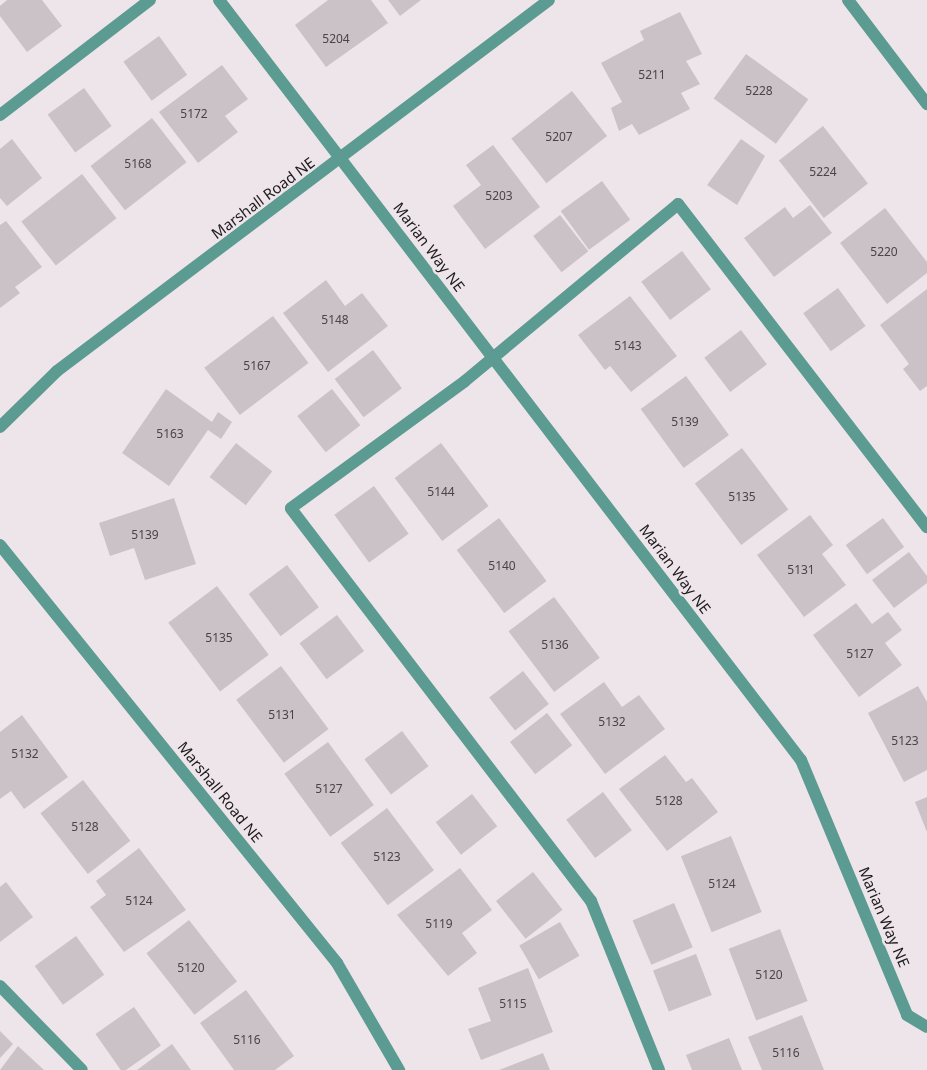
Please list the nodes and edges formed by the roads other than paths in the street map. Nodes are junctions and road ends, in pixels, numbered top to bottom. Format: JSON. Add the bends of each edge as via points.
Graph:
{"nodes":[{"id":1,"x":150,"y":0,"type":"edge"},
{"id":2,"x":219,"y":0,"type":"edge"},
{"id":3,"x":549,"y":0,"type":"edge"},
{"id":4,"x":848,"y":0,"type":"edge"},
{"id":5,"x":927,"y":104,"type":"edge"},
{"id":6,"x":0,"y":115,"type":"edge"},
{"id":7,"x":341,"y":160,"type":"junction"},
{"id":8,"x":492,"y":357,"type":"junction"},
{"id":9,"x":0,"y":427,"type":"edge"},
{"id":10,"x":927,"y":527,"type":"edge"},
{"id":11,"x":0,"y":545,"type":"edge"},
{"id":12,"x":0,"y":986,"type":"edge"},
{"id":13,"x":927,"y":1027,"type":"edge"},
{"id":14,"x":82,"y":1070,"type":"edge"},
{"id":15,"x":399,"y":1070,"type":"edge"},
{"id":16,"x":659,"y":1070,"type":"edge"}],
"edges":[{"from":1,"to":6,"type":"street"},
{"from":2,"to":7,"type":"street","name":"Marian Way NE"},
{"from":3,"to":7,"type":"street","name":"Marshall Road NE"},
{"from":4,"to":5,"type":"street"},
{"from":7,"to":8,"type":"street","name":"Marian Way NE"},
{"from":7,"to":9,"type":"street","name":"Marshall Road NE","via":[[57,371]]},
{"from":8,"to":10,"type":"street","via":[[678,204]]},
{"from":8,"to":13,"type":"street","name":"Marian Way NE","via":[[801,760],[907,1015]]},
{"from":8,"to":16,"type":"street","via":[[291,508],[591,901]]},
{"from":11,"to":15,"type":"street","name":"Marshall Road NE","via":[[337,963]]},
{"from":12,"to":14,"type":"street"}]}
